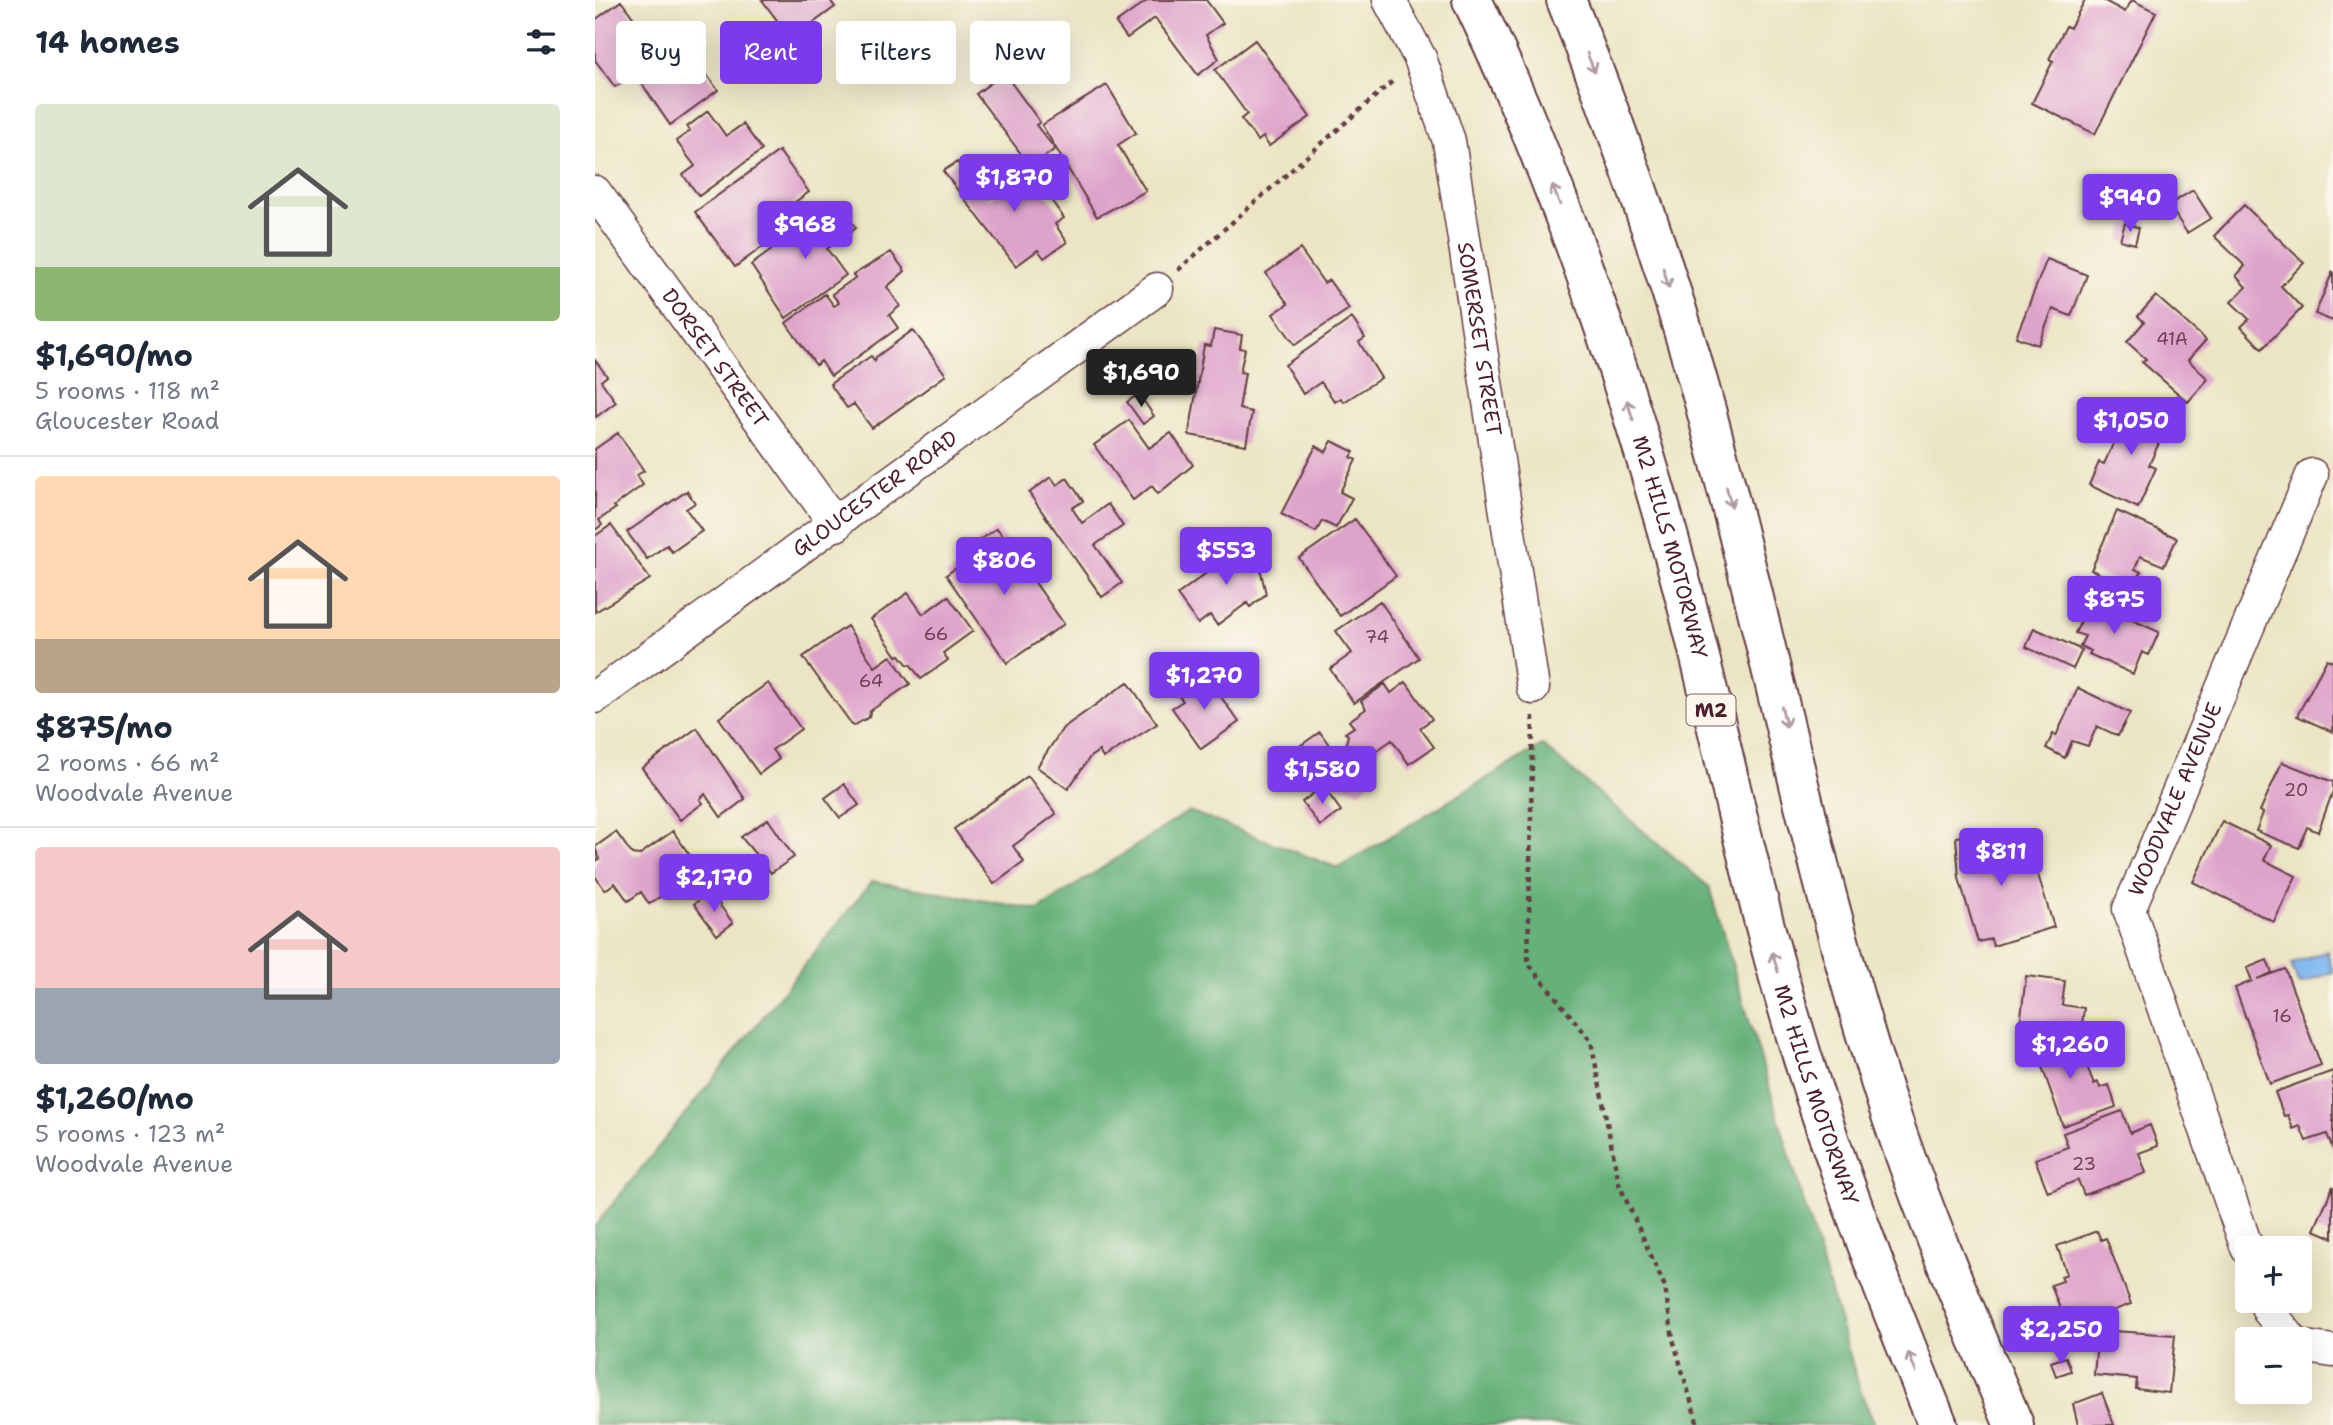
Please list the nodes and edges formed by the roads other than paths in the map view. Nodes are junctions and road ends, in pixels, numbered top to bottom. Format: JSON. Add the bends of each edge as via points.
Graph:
{"nodes":[{"id":1,"x":1389,"y":0,"type":"edge"},
{"id":2,"x":1472,"y":0,"type":"edge"},
{"id":3,"x":1566,"y":0,"type":"edge"},
{"id":4,"x":595,"y":192,"type":"edge"},
{"id":5,"x":1157,"y":289,"type":"road end"},
{"id":6,"x":2312,"y":475,"type":"dead end"},
{"id":7,"x":836,"y":525,"type":"junction"},
{"id":8,"x":1533,"y":688,"type":"road end"},
{"id":9,"x":595,"y":697,"type":"edge"},
{"id":10,"x":2243,"y":1236,"type":"edge"},
{"id":11,"x":2312,"y":1348,"type":"edge"},
{"id":12,"x":2333,"y":1351,"type":"edge"},
{"id":13,"x":1938,"y":1425,"type":"edge"},
{"id":14,"x":2014,"y":1425,"type":"edge"}],
"edges":[{"from":1,"to":8,"type":"street","name":"SOMERSET STREET","via":[[1420,58],[1449,141]]},
{"from":13,"to":2,"type":"highway","name":"M2 HILLS MOTORWAY","number":"M2","one_way":true,"via":[[1884,1294],[1824,1125],[1767,936],[1666,526],[1616,365],[1560,204]]},
{"from":3,"to":14,"type":"highway","one_way":true,"via":[[1659,253],[1708,421],[1826,886],[1887,1102],[1946,1265]]},
{"from":4,"to":7,"type":"street","name":"DORSET STREET"},
{"from":5,"to":7,"type":"street","name":"GLOUCESTER ROAD"},
{"from":6,"to":10,"type":"street","name":"WOODVALE AVENUE","via":[[2129,909]]},
{"from":7,"to":9,"type":"street","name":"GLOUCESTER ROAD"},
{"from":11,"to":12,"type":"street"}]}
